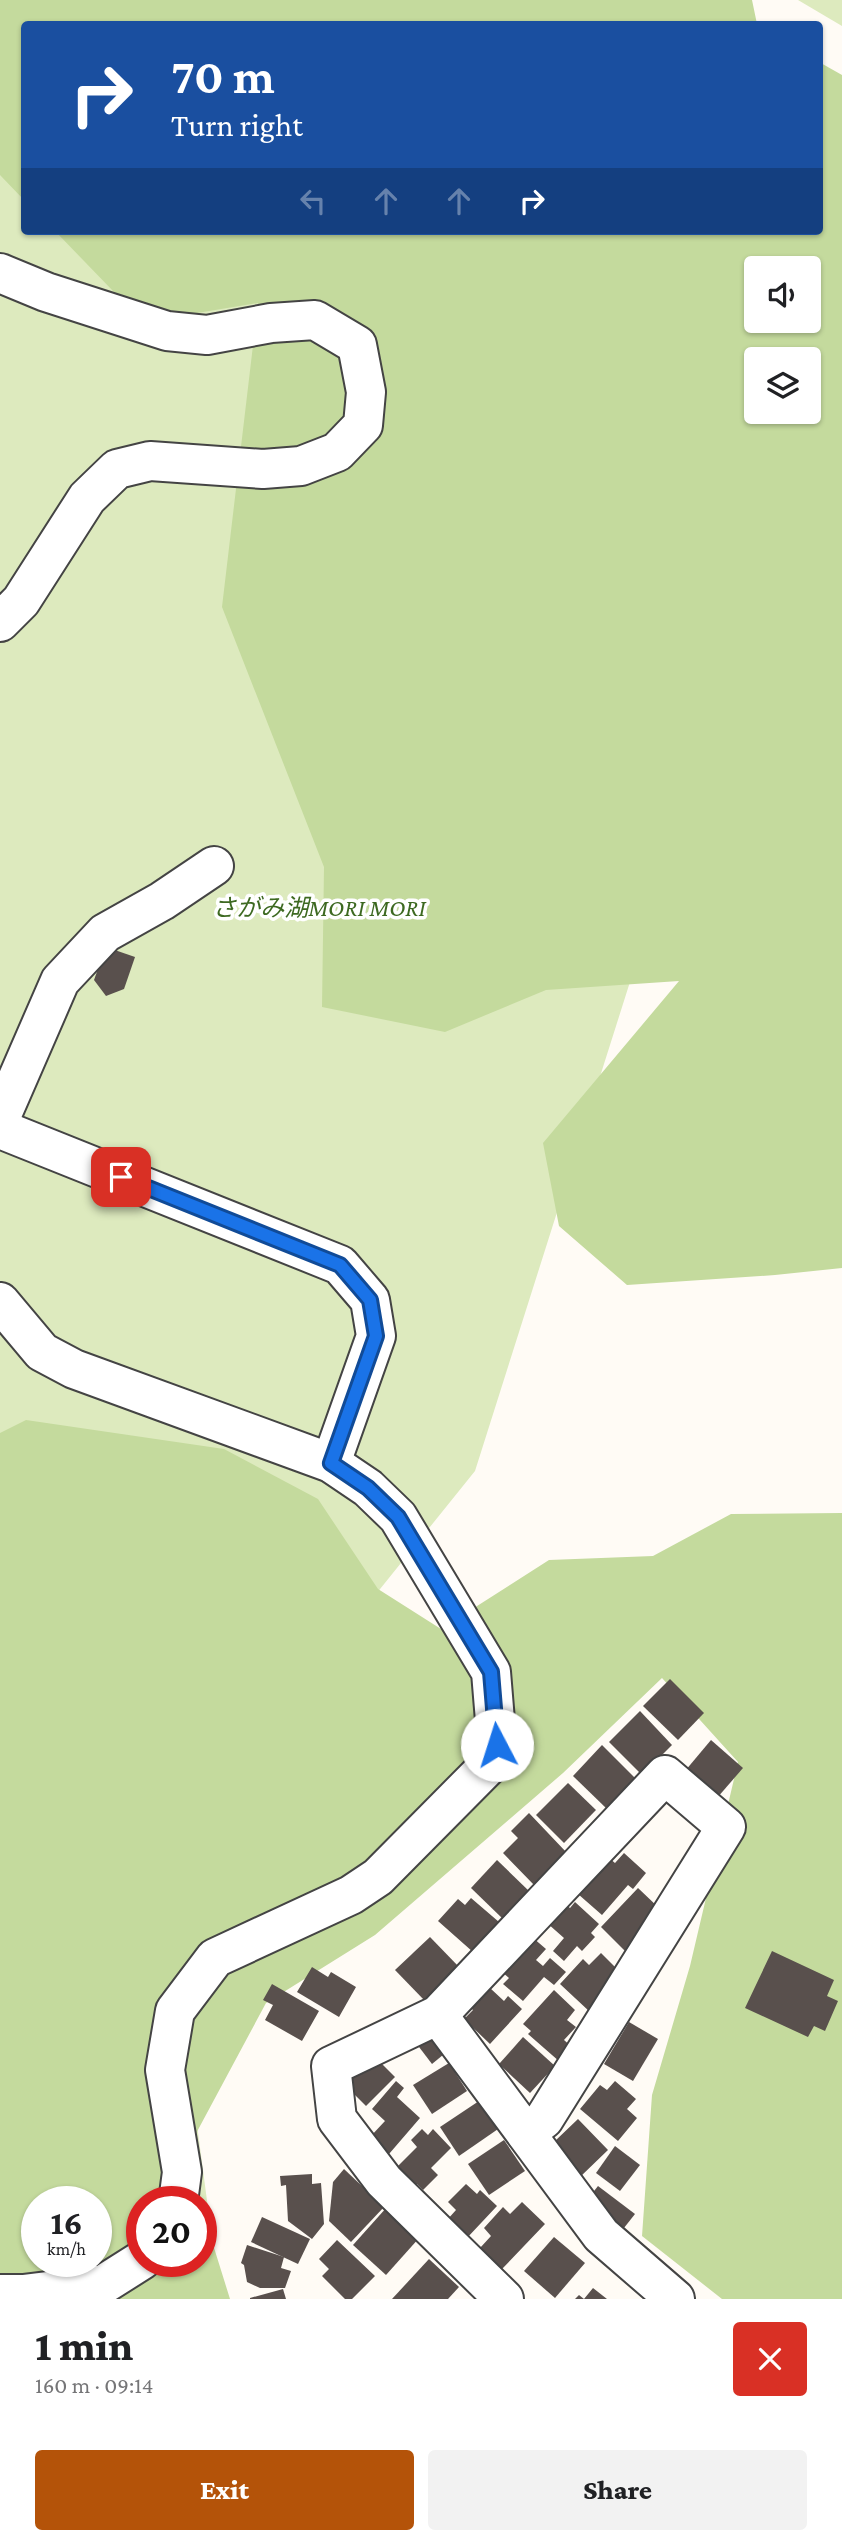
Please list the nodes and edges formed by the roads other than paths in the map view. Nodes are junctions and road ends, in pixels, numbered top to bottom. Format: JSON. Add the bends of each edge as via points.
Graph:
{"nodes":[{"id":1,"x":0,"y":250,"type":"edge"},
{"id":2,"x":0,"y":273,"type":"edge"},
{"id":3,"x":46,"y":292,"type":"junction"},
{"id":4,"x":0,"y":622,"type":"edge"},
{"id":5,"x":214,"y":866,"type":"dead end"},
{"id":6,"x":0,"y":1119,"type":"edge"},
{"id":7,"x":0,"y":1129,"type":"edge"},
{"id":8,"x":0,"y":1302,"type":"edge"},
{"id":9,"x":331,"y":1463,"type":"junction"},
{"id":10,"x":438,"y":2015,"type":"junction"},
{"id":11,"x":526,"y":2133,"type":"junction"},
{"id":12,"x":180,"y":2186,"type":"edge"},
{"id":13,"x":126,"y":2270,"type":"edge"},
{"id":14,"x":0,"y":2294,"type":"edge"},
{"id":15,"x":504,"y":2299,"type":"edge"},
{"id":16,"x":674,"y":2299,"type":"edge"}],
"edges":[{"from":1,"to":3,"type":"street"},
{"from":2,"to":3,"type":"street"},
{"from":3,"to":4,"type":"street","via":[[167,331],[207,335],[315,320],[357,345],[366,392],[363,425],[337,452],[300,466],[263,469],[150,461],[117,469],[87,498],[21,601]]},
{"from":5,"to":6,"type":"street","via":[[105,933],[60,981]]},
{"from":7,"to":9,"type":"street","via":[[340,1265],[370,1300],[376,1336]]},
{"from":8,"to":9,"type":"street","via":[[42,1352],[74,1369]]},
{"from":9,"to":12,"type":"street","via":[[368,1488],[398,1517],[491,1672],[497,1745],[488,1766],[378,1877],[351,1895],[215,1958],[175,2011],[165,2070],[182,2172]]},
{"from":10,"to":11,"type":"street"},
{"from":10,"to":11,"type":"street","via":[[665,1776],[726,1828],[544,2119]]},
{"from":10,"to":15,"type":"street","via":[[331,2066],[337,2119],[384,2181]]},
{"from":11,"to":16,"type":"street","via":[[601,2235]]},
{"from":13,"to":14,"type":"street","via":[[104,2284]]}]}
